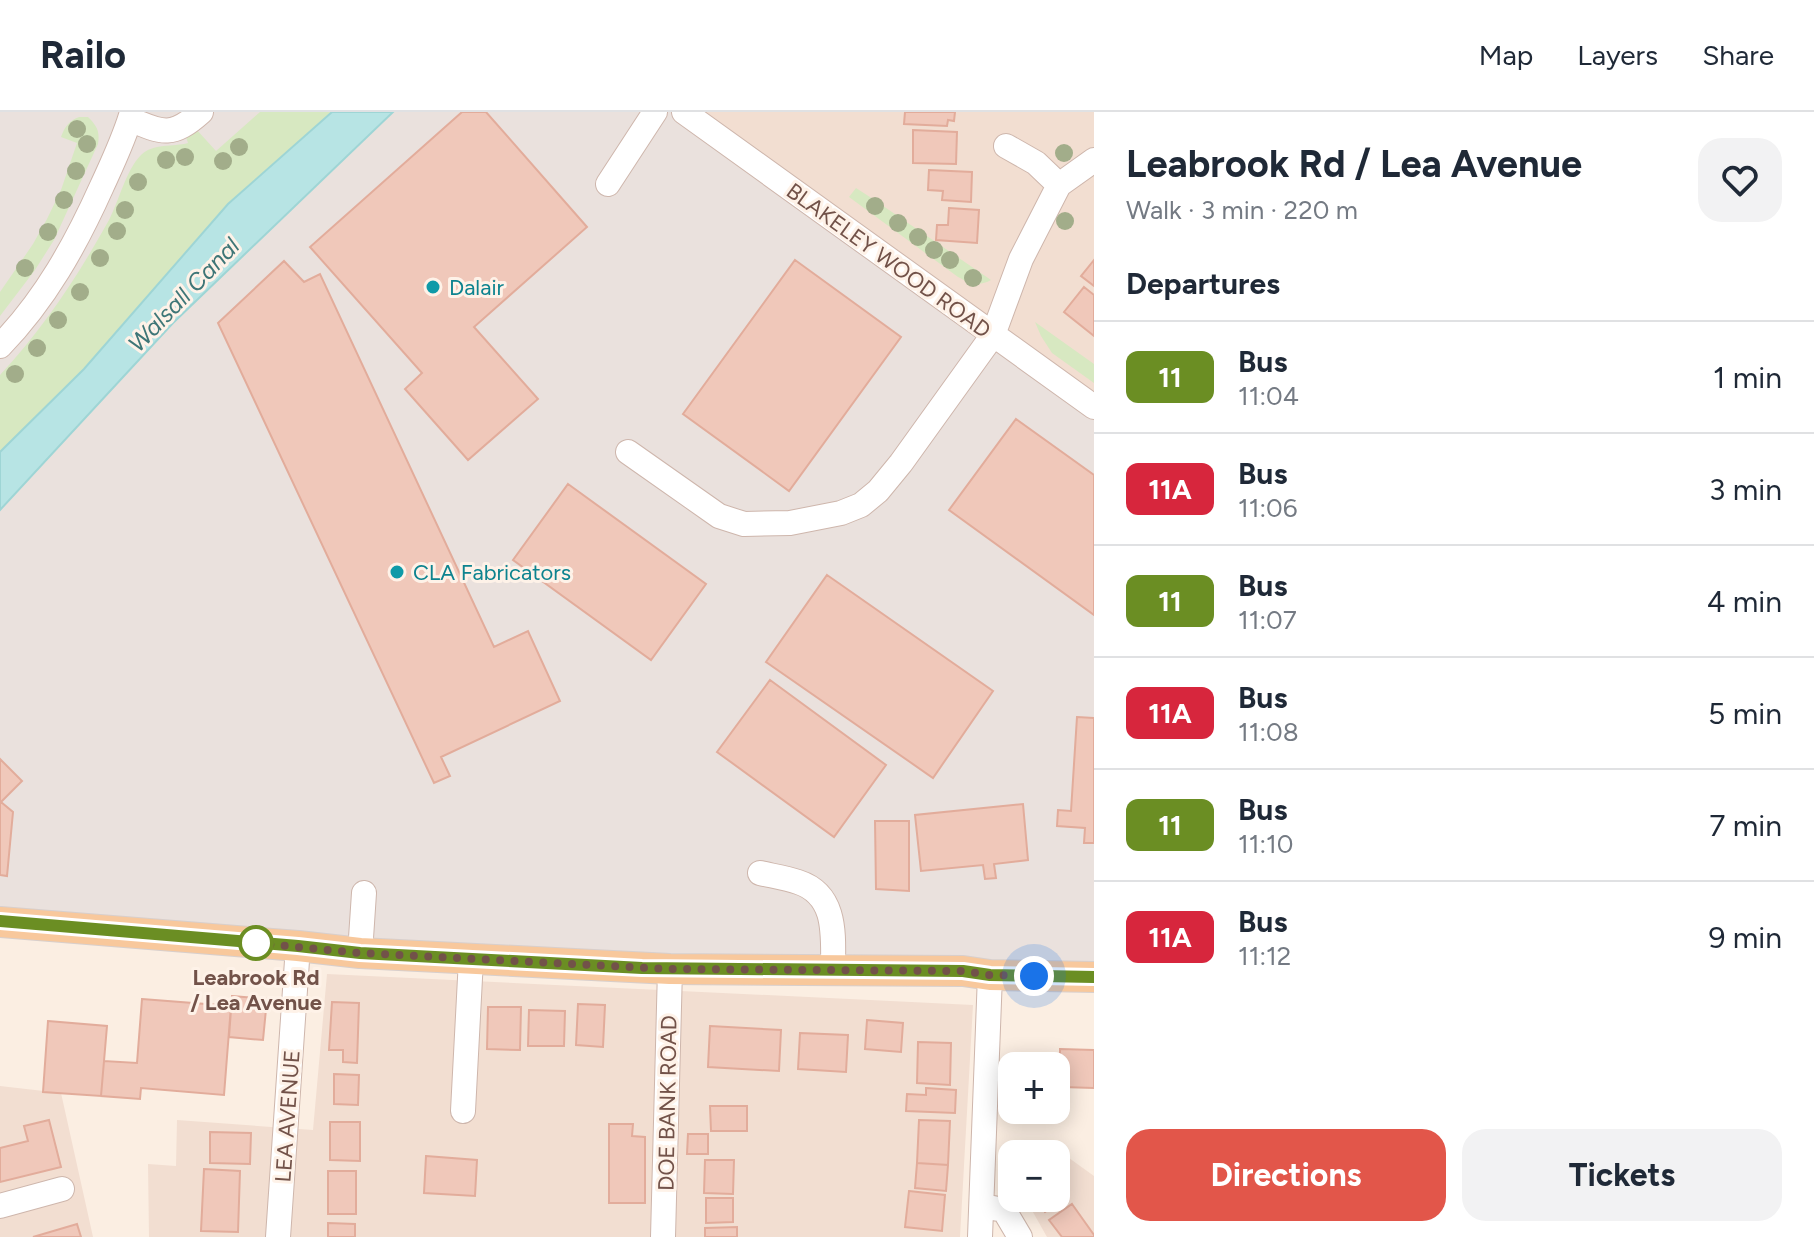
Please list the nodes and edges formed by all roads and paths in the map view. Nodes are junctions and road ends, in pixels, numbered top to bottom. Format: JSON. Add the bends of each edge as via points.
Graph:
{"nodes":[{"id":1,"x":201,"y":112,"type":"edge"},
{"id":2,"x":655,"y":112,"type":"edge"},
{"id":3,"x":684,"y":112,"type":"edge"},
{"id":4,"x":131,"y":116,"type":"edge"},
{"id":5,"x":1006,"y":146,"type":"dead end"},
{"id":6,"x":1094,"y":160,"type":"edge"},
{"id":7,"x":608,"y":184,"type":"dead end"},
{"id":8,"x":1059,"y":185,"type":"junction"},
{"id":9,"x":993,"y":335,"type":"junction"},
{"id":10,"x":0,"y":346,"type":"edge"},
{"id":11,"x":1094,"y":407,"type":"edge"},
{"id":12,"x":628,"y":452,"type":"dead end"},
{"id":13,"x":760,"y":873,"type":"dead end"},
{"id":14,"x":364,"y":893,"type":"dead end"},
{"id":15,"x":0,"y":922,"type":"edge"},
{"id":16,"x":298,"y":946,"type":"junction"},
{"id":17,"x":360,"y":953,"type":"junction"},
{"id":18,"x":471,"y":959,"type":"junction"},
{"id":19,"x":670,"y":969,"type":"junction"},
{"id":20,"x":833,"y":970,"type":"junction"},
{"id":21,"x":990,"y":975,"type":"junction"},
{"id":22,"x":1094,"y":977,"type":"edge"},
{"id":23,"x":463,"y":1111,"type":"dead end"},
{"id":24,"x":62,"y":1189,"type":"dead end"},
{"id":25,"x":0,"y":1206,"type":"edge"},
{"id":26,"x":982,"y":1206,"type":"junction"},
{"id":27,"x":278,"y":1237,"type":"edge"},
{"id":28,"x":663,"y":1237,"type":"edge"},
{"id":29,"x":980,"y":1237,"type":"edge"},
{"id":30,"x":1020,"y":1237,"type":"edge"}],
"edges":[{"from":1,"to":4,"type":"street","via":[[176,130],[162,131]]},
{"from":2,"to":7,"type":"street"},
{"from":3,"to":9,"type":"street","name":"BLAKELEY WOOD ROAD"},
{"from":4,"to":10,"type":"street","via":[[89,216],[55,277]]},
{"from":5,"to":8,"type":"street","via":[[1036,163]]},
{"from":6,"to":8,"type":"street"},
{"from":8,"to":9,"type":"street","via":[[1021,259]]},
{"from":9,"to":11,"type":"street","name":"BLAKELEY WOOD ROAD"},
{"from":9,"to":12,"type":"street","via":[[878,491],[841,513],[790,523],[744,524],[719,516]]},
{"from":13,"to":20,"type":"street","via":[[800,882],[826,904],[833,925]]},
{"from":14,"to":17,"type":"street"},
{"from":15,"to":16,"type":"main road"},
{"from":16,"to":17,"type":"main road"},
{"from":16,"to":27,"type":"street","name":"LEA AVENUE"},
{"from":17,"to":18,"type":"main road"},
{"from":18,"to":19,"type":"main road"},
{"from":18,"to":23,"type":"street"},
{"from":19,"to":20,"type":"main road"},
{"from":19,"to":28,"type":"street","name":"DOE BANK ROAD"},
{"from":20,"to":21,"type":"main road"},
{"from":21,"to":22,"type":"main road"},
{"from":21,"to":26,"type":"street"},
{"from":24,"to":25,"type":"street"},
{"from":26,"to":29,"type":"street"},
{"from":26,"to":30,"type":"street","via":[[1004,1210]]}]}
